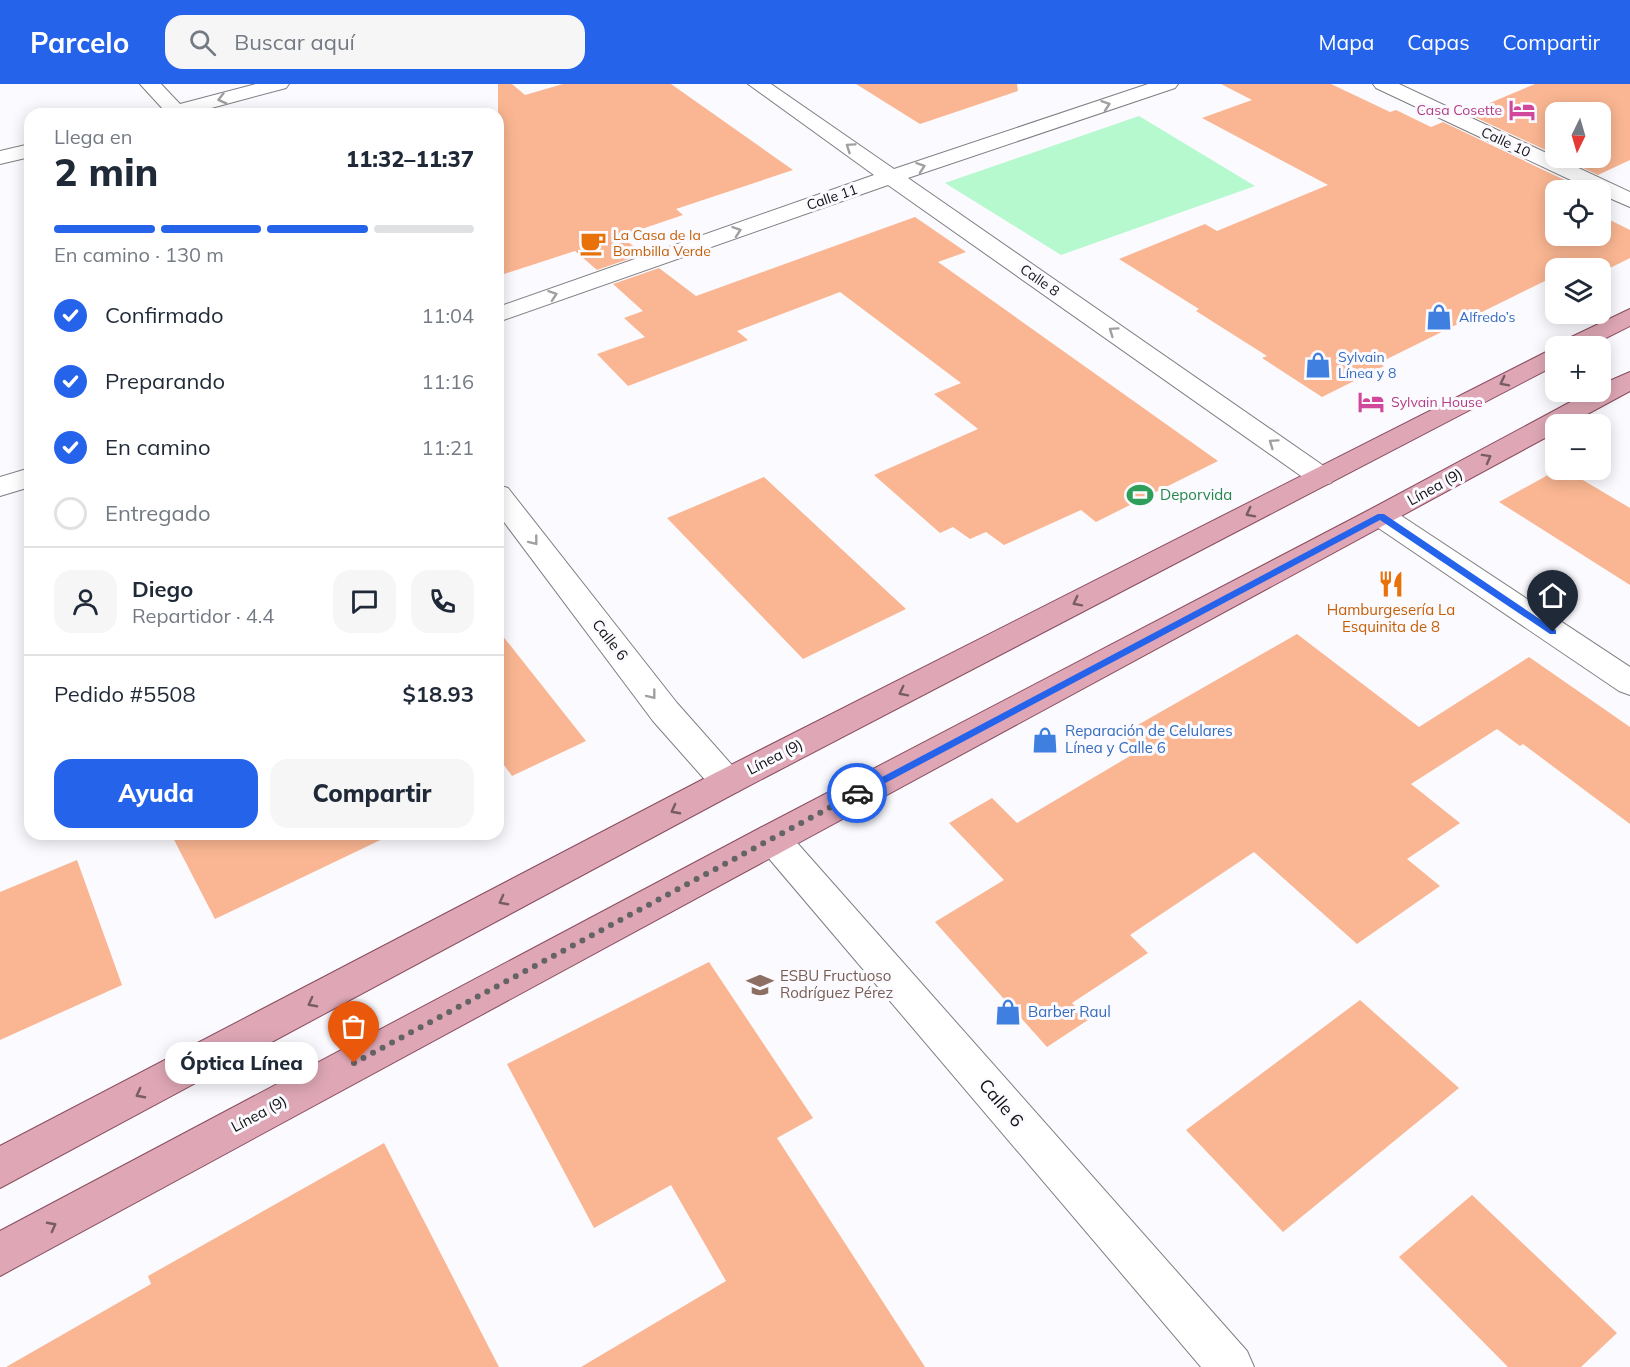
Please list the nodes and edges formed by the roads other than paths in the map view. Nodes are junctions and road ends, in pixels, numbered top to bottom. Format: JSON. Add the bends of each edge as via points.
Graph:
{"nodes":[{"id":1,"x":150,"y":84,"type":"edge"},
{"id":2,"x":279,"y":84,"type":"edge"},
{"id":3,"x":758,"y":84,"type":"edge"},
{"id":4,"x":1168,"y":84,"type":"edge"},
{"id":5,"x":1383,"y":84,"type":"edge"},
{"id":6,"x":169,"y":108,"type":"edge"},
{"id":7,"x":191,"y":108,"type":"edge"},
{"id":8,"x":24,"y":152,"type":"edge"},
{"id":9,"x":0,"y":158,"type":"edge"},
{"id":10,"x":893,"y":176,"type":"junction"},
{"id":11,"x":1630,"y":200,"type":"edge"},
{"id":12,"x":504,"y":313,"type":"edge"},
{"id":13,"x":1630,"y":316,"type":"edge"},
{"id":14,"x":1591,"y":336,"type":"edge"},
{"id":15,"x":1545,"y":361,"type":"edge"},
{"id":16,"x":1630,"y":380,"type":"edge"},
{"id":17,"x":1321,"y":477,"type":"junction"},
{"id":18,"x":24,"y":479,"type":"edge"},
{"id":19,"x":0,"y":488,"type":"edge"},
{"id":20,"x":504,"y":502,"type":"edge"},
{"id":21,"x":1381,"y":516,"type":"junction"},
{"id":22,"x":1630,"y":683,"type":"edge"},
{"id":23,"x":727,"y":782,"type":"junction"},
{"id":24,"x":772,"y":838,"type":"junction"},
{"id":25,"x":0,"y":1168,"type":"edge"},
{"id":26,"x":0,"y":1254,"type":"edge"},
{"id":27,"x":1231,"y":1367,"type":"edge"}],
"edges":[{"from":1,"to":6,"type":"street"},
{"from":2,"to":7,"type":"street","one_way":true},
{"from":10,"to":3,"type":"street","name":"Calle 8","one_way":true},
{"from":10,"to":4,"type":"street","name":"Calle 11","one_way":true},
{"from":5,"to":11,"type":"street","name":"Calle 10"},
{"from":8,"to":9,"type":"street"},
{"from":12,"to":10,"type":"street","name":"Calle 11","one_way":true},
{"from":17,"to":10,"type":"street","name":"Calle 8","one_way":true},
{"from":13,"to":14,"type":"main road"},
{"from":15,"to":17,"type":"main road","name":"Línea (9)","one_way":true},
{"from":21,"to":16,"type":"main road","name":"Línea (9)","one_way":true},
{"from":17,"to":23,"type":"main road","name":"Línea (9)","one_way":true},
{"from":18,"to":19,"type":"street"},
{"from":20,"to":23,"type":"street","name":"Calle 6","one_way":true,"via":[[665,712]]},
{"from":21,"to":22,"type":"street"},
{"from":21,"to":24,"type":"main road","name":"Línea (9)"},
{"from":23,"to":25,"type":"main road","name":"Línea (9)","one_way":true},
{"from":26,"to":24,"type":"main road","name":"Línea (9)","one_way":true},
{"from":24,"to":27,"type":"street","name":"Calle 6"}]}
